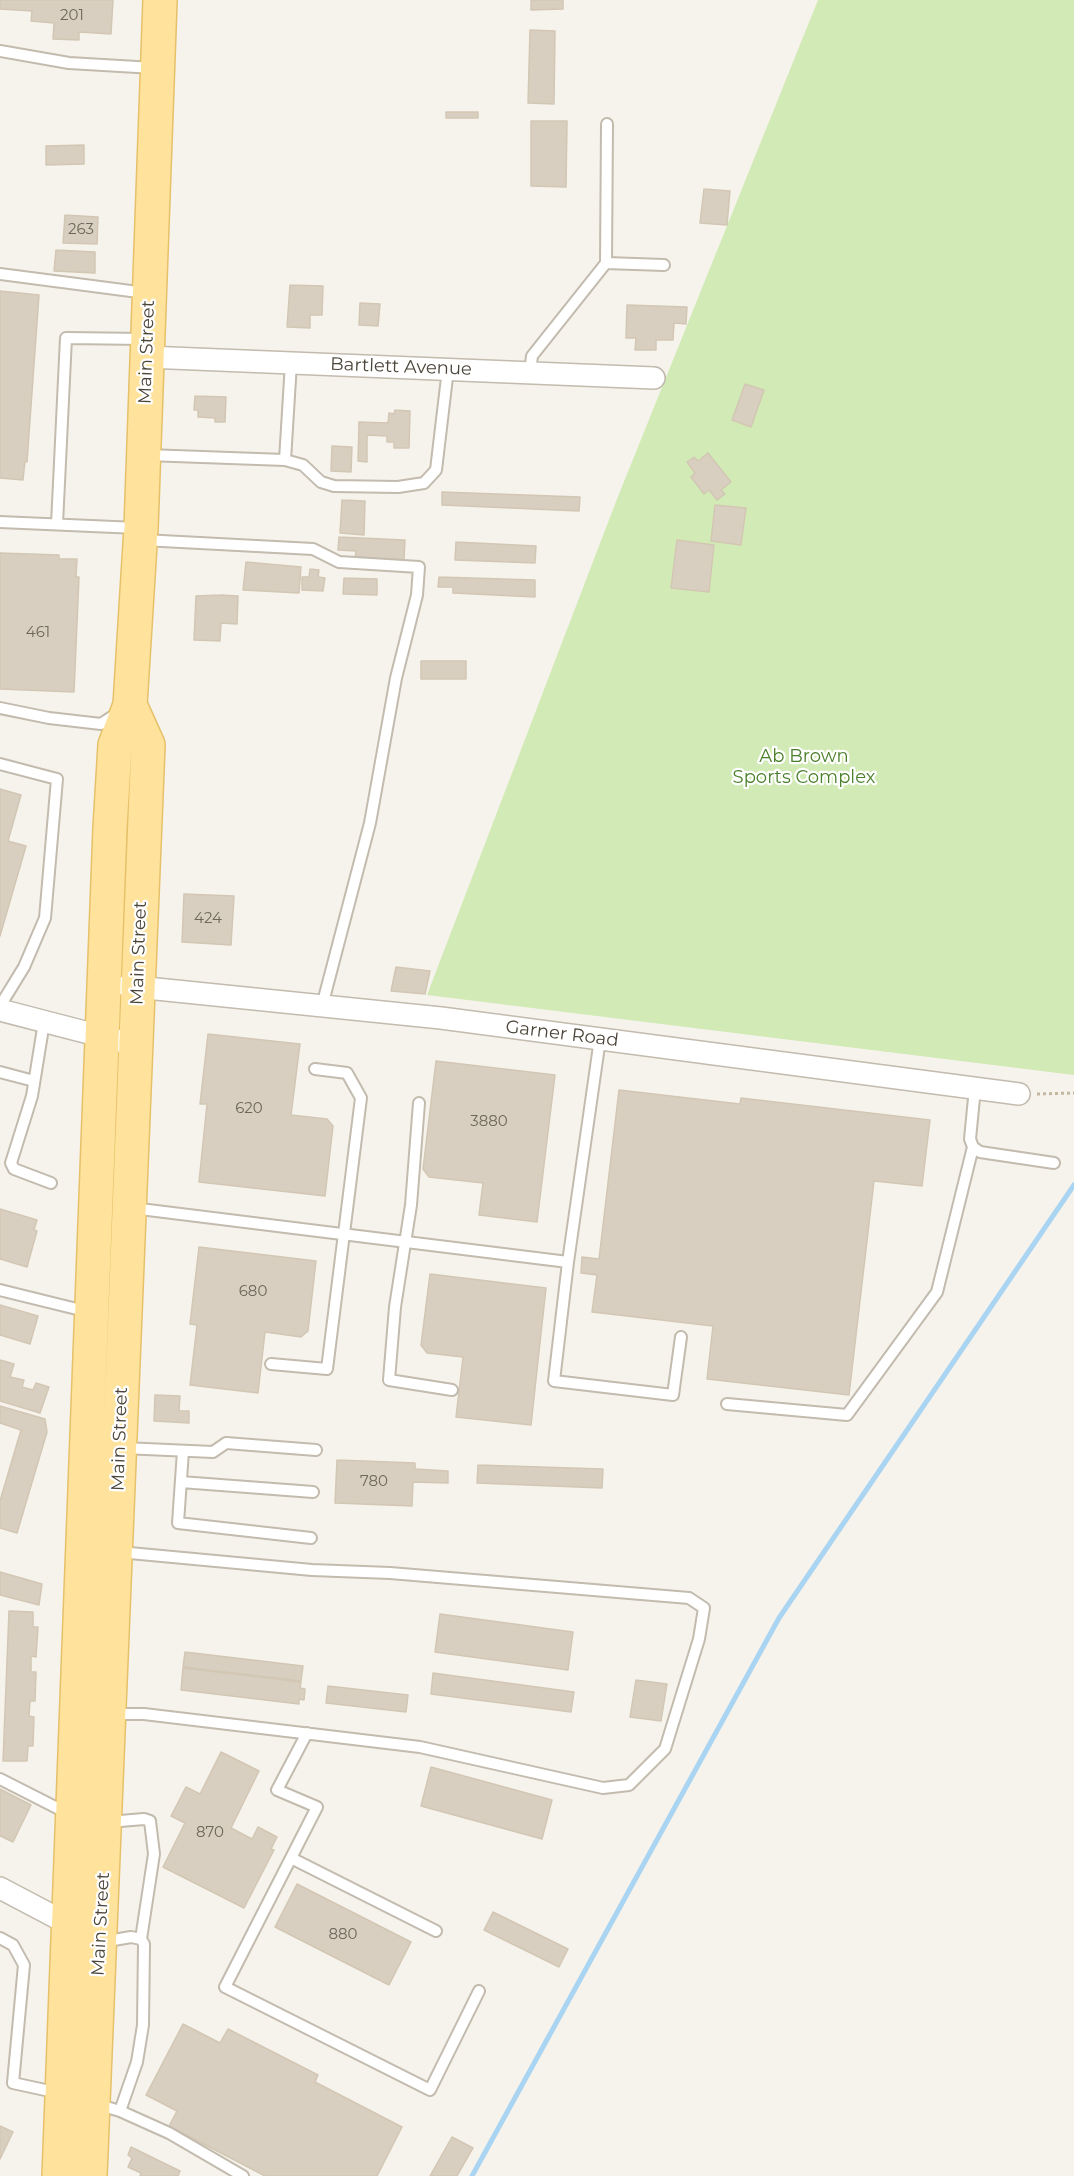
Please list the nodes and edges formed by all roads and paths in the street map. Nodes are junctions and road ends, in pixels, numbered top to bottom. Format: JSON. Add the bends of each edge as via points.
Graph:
{"nodes":[{"id":1,"x":160,"y":0,"type":"edge"},
{"id":2,"x":0,"y":51,"type":"edge"},
{"id":3,"x":157,"y":68,"type":"junction"},
{"id":4,"x":607,"y":124,"type":"dead end"},
{"id":5,"x":606,"y":263,"type":"junction"},
{"id":6,"x":664,"y":265,"type":"dead end"},
{"id":7,"x":0,"y":274,"type":"edge"},
{"id":8,"x":149,"y":294,"type":"junction"},
{"id":9,"x":147,"y":348,"type":"junction"},
{"id":10,"x":291,"y":363,"type":"junction"},
{"id":11,"x":447,"y":369,"type":"junction"},
{"id":12,"x":530,"y":372,"type":"junction"},
{"id":13,"x":654,"y":378,"type":"dead end"},
{"id":14,"x":144,"y":454,"type":"junction"},
{"id":15,"x":285,"y":460,"type":"junction"},
{"id":16,"x":0,"y":522,"type":"edge"},
{"id":17,"x":57,"y":524,"type":"junction"},
{"id":18,"x":140,"y":534,"type":"junction"},
{"id":19,"x":130,"y":705,"type":"junction"},
{"id":20,"x":0,"y":708,"type":"edge"},
{"id":21,"x":0,"y":764,"type":"edge"},
{"id":22,"x":104,"y":984,"type":"junction"},
{"id":23,"x":137,"y":988,"type":"junction"},
{"id":24,"x":322,"y":1006,"type":"junction"},
{"id":25,"x":0,"y":1008,"type":"edge"},
{"id":26,"x":44,"y":1022,"type":"junction"},
{"id":27,"x":103,"y":1039,"type":"junction"},
{"id":28,"x":600,"y":1039,"type":"junction"},
{"id":29,"x":135,"y":1046,"type":"junction"},
{"id":30,"x":315,"y":1069,"type":"dead end"},
{"id":31,"x":0,"y":1072,"type":"edge"},
{"id":32,"x":34,"y":1081,"type":"junction"},
{"id":33,"x":975,"y":1088,"type":"junction"},
{"id":34,"x":1074,"y":1093,"type":"edge"},
{"id":35,"x":1019,"y":1094,"type":"joint"},
{"id":36,"x":419,"y":1103,"type":"dead end"},
{"id":37,"x":974,"y":1147,"type":"junction"},
{"id":38,"x":1054,"y":1163,"type":"dead end"},
{"id":39,"x":51,"y":1183,"type":"dead end"},
{"id":40,"x":129,"y":1208,"type":"junction"},
{"id":41,"x":343,"y":1234,"type":"junction"},
{"id":42,"x":404,"y":1242,"type":"junction"},
{"id":43,"x":568,"y":1262,"type":"junction"},
{"id":44,"x":0,"y":1290,"type":"edge"},
{"id":45,"x":92,"y":1313,"type":"junction"},
{"id":46,"x":681,"y":1337,"type":"dead end"},
{"id":47,"x":271,"y":1364,"type":"dead end"},
{"id":48,"x":452,"y":1390,"type":"dead end"},
{"id":49,"x":727,"y":1404,"type":"dead end"},
{"id":50,"x":120,"y":1448,"type":"junction"},
{"id":51,"x":316,"y":1450,"type":"dead end"},
{"id":52,"x":183,"y":1451,"type":"junction"},
{"id":53,"x":180,"y":1482,"type":"junction"},
{"id":54,"x":313,"y":1492,"type":"dead end"},
{"id":55,"x":311,"y":1538,"type":"dead end"},
{"id":56,"x":100,"y":1550,"type":"junction"},
{"id":57,"x":93,"y":1714,"type":"junction"},
{"id":58,"x":307,"y":1733,"type":"junction"},
{"id":59,"x":0,"y":1779,"type":"edge"},
{"id":60,"x":89,"y":1819,"type":"junction"},
{"id":61,"x":291,"y":1858,"type":"junction"},
{"id":62,"x":0,"y":1888,"type":"edge"},
{"id":63,"x":68,"y":1923,"type":"junction"},
{"id":64,"x":436,"y":1931,"type":"dead end"},
{"id":65,"x":0,"y":1938,"type":"edge"},
{"id":66,"x":141,"y":1939,"type":"junction"},
{"id":67,"x":100,"y":1942,"type":"junction"},
{"id":68,"x":480,"y":1991,"type":"dead end"},
{"id":69,"x":62,"y":2094,"type":"junction"},
{"id":70,"x":106,"y":2107,"type":"junction"},
{"id":71,"x":59,"y":2176,"type":"edge"},
{"id":72,"x":90,"y":2176,"type":"edge"},
{"id":73,"x":243,"y":2176,"type":"edge"}],
"edges":[{"from":1,"to":3,"type":"main road","name":"Main Street"},
{"from":2,"to":3,"type":"lane","via":[[69,63]]},
{"from":3,"to":8,"type":"main road","name":"Main Street"},
{"from":4,"to":5,"type":"lane"},
{"from":5,"to":6,"type":"lane"},
{"from":5,"to":12,"type":"lane","via":[[532,356]]},
{"from":7,"to":8,"type":"lane"},
{"from":8,"to":9,"type":"main road","name":"Main Street"},
{"from":9,"to":10,"type":"street","name":"Bartlett Avenue"},
{"from":9,"to":14,"type":"main road","name":"Main Street"},
{"from":9,"to":17,"type":"lane","via":[[66,338]]},
{"from":10,"to":11,"type":"street","name":"Bartlett Avenue"},
{"from":10,"to":15,"type":"lane"},
{"from":11,"to":12,"type":"street","name":"Bartlett Avenue"},
{"from":11,"to":15,"type":"lane","via":[[436,470],[424,483],[398,487],[334,486],[321,482],[303,465]]},
{"from":12,"to":13,"type":"street","name":"Bartlett Avenue"},
{"from":14,"to":15,"type":"lane"},
{"from":14,"to":18,"type":"main road","name":"Main Street"},
{"from":16,"to":17,"type":"lane"},
{"from":17,"to":18,"type":"lane"},
{"from":18,"to":19,"type":"main road","name":"Main Street"},
{"from":18,"to":24,"type":"lane","via":[[313,549],[339,562],[419,567],[417,595],[396,678],[370,823]]},
{"from":19,"to":20,"type":"lane","via":[[101,724]]},
{"from":19,"to":22,"type":"main road","name":"Main Street","via":[[115,745]]},
{"from":19,"to":23,"type":"main road","name":"Main Street","via":[[147,745]]},
{"from":21,"to":25,"type":"lane","via":[[57,779],[45,918],[24,968]]},
{"from":22,"to":23,"type":"street","name":"Garner Road"},
{"from":22,"to":27,"type":"main road","name":"Main Street"},
{"from":23,"to":24,"type":"street","name":"Garner Road"},
{"from":23,"to":29,"type":"main road","name":"Main Street"},
{"from":24,"to":28,"type":"street","name":"Garner Road"},
{"from":25,"to":26,"type":"street"},
{"from":26,"to":27,"type":"street"},
{"from":26,"to":32,"type":"lane"},
{"from":27,"to":29,"type":"street"},
{"from":27,"to":45,"type":"main road","name":"Main Street"},
{"from":28,"to":33,"type":"street","name":"Garner Road"},
{"from":28,"to":43,"type":"lane"},
{"from":29,"to":40,"type":"main road","name":"Main Street"},
{"from":30,"to":41,"type":"lane","via":[[347,1073],[362,1098]]},
{"from":31,"to":32,"type":"lane"},
{"from":32,"to":39,"type":"lane","via":[[10,1157],[14,1169]]},
{"from":33,"to":35,"type":"street","name":"Garner Road"},
{"from":33,"to":37,"type":"lane","via":[[970,1139]]},
{"from":34,"to":35,"type":"path"},
{"from":36,"to":42,"type":"lane"},
{"from":37,"to":38,"type":"lane","via":[[980,1152]]},
{"from":37,"to":49,"type":"lane","via":[[937,1292],[848,1415]]},
{"from":40,"to":41,"type":"lane"},
{"from":40,"to":50,"type":"main road","name":"Main Street"},
{"from":41,"to":42,"type":"lane"},
{"from":41,"to":47,"type":"lane","via":[[327,1369]]},
{"from":42,"to":43,"type":"lane"},
{"from":42,"to":48,"type":"lane","via":[[389,1380]]},
{"from":43,"to":46,"type":"lane","via":[[554,1381],[673,1395]]},
{"from":44,"to":45,"type":"lane"},
{"from":45,"to":56,"type":"main road","name":"Main Street"},
{"from":50,"to":52,"type":"lane"},
{"from":50,"to":56,"type":"main road","name":"Main Street"},
{"from":51,"to":52,"type":"lane","via":[[226,1443],[213,1452]]},
{"from":52,"to":53,"type":"lane"},
{"from":53,"to":54,"type":"lane"},
{"from":53,"to":55,"type":"lane","via":[[178,1523]]},
{"from":56,"to":57,"type":"main road","name":"Main Street"},
{"from":56,"to":58,"type":"lane","via":[[689,1598],[704,1608],[699,1639],[665,1749],[629,1785],[603,1788],[420,1747]]},
{"from":57,"to":58,"type":"lane","via":[[144,1714]]},
{"from":57,"to":60,"type":"main road","name":"Main Street"},
{"from":58,"to":61,"type":"lane","via":[[277,1790],[317,1807]]},
{"from":59,"to":60,"type":"lane"},
{"from":60,"to":63,"type":"main road","name":"Main Street"},
{"from":60,"to":66,"type":"lane","via":[[150,1821],[154,1854]]},
{"from":60,"to":67,"type":"main road","name":"Main Street"},
{"from":61,"to":64,"type":"lane"},
{"from":61,"to":68,"type":"lane","via":[[225,1988],[430,2090]]},
{"from":62,"to":63,"type":"street"},
{"from":63,"to":67,"type":"street"},
{"from":63,"to":69,"type":"main road","name":"Main Street"},
{"from":65,"to":69,"type":"lane","via":[[13,1945],[24,1965],[13,2083]]},
{"from":66,"to":67,"type":"lane"},
{"from":66,"to":70,"type":"lane","via":[[143,2025],[137,2062]]},
{"from":67,"to":70,"type":"main road","name":"Main Street"},
{"from":69,"to":71,"type":"main road","name":"Main Street"},
{"from":70,"to":72,"type":"main road","name":"Main Street"},
{"from":70,"to":73,"type":"lane","via":[[169,2133]]}]}
